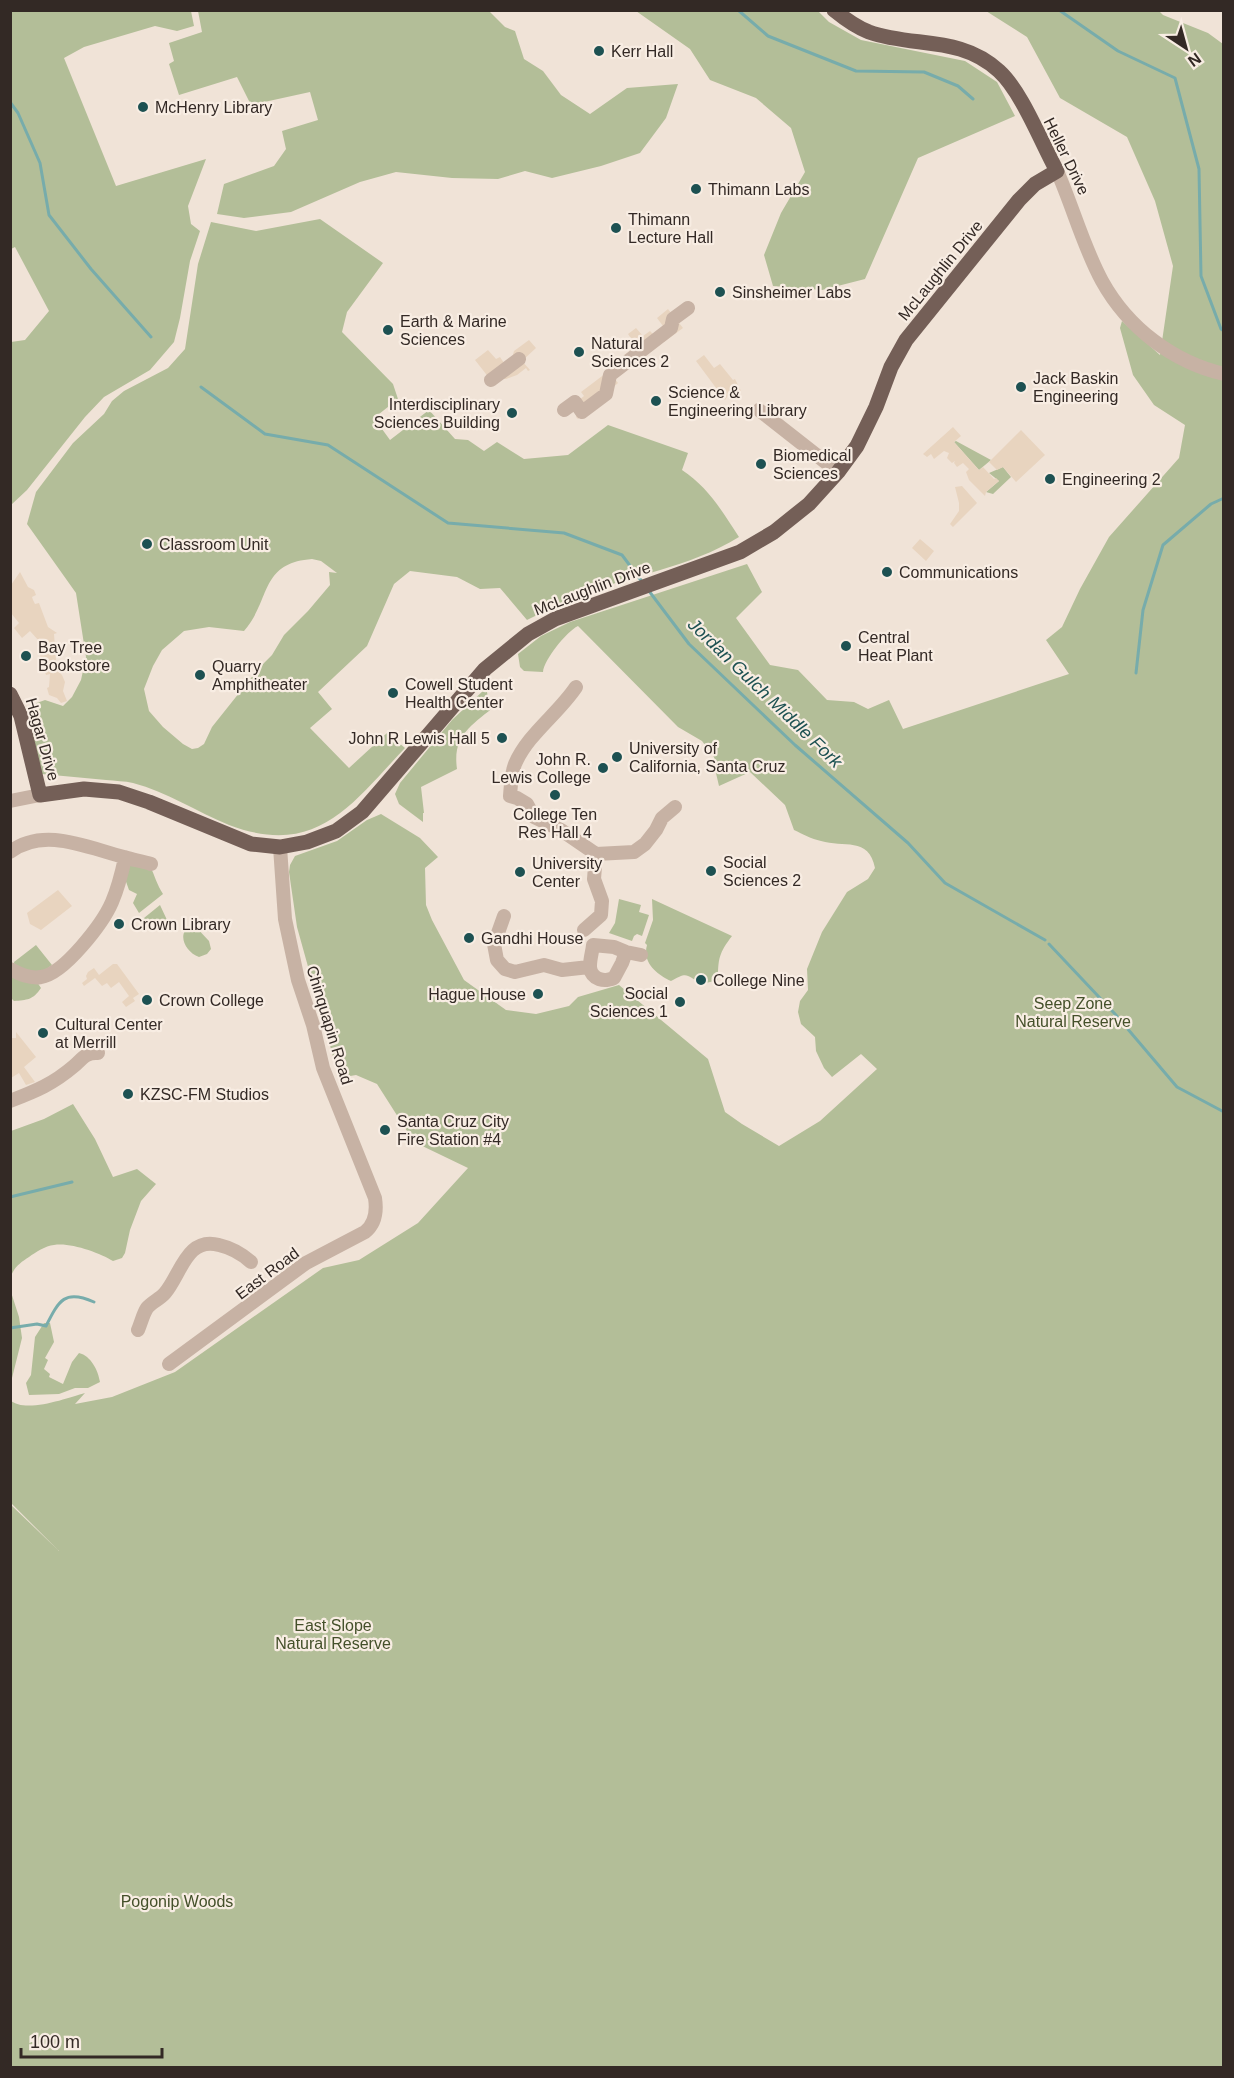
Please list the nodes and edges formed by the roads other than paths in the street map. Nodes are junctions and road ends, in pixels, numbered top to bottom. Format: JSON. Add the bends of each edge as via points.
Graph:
{"nodes":[{"id":1,"x":834,"y":10,"type":"edge"},
{"id":2,"x":1056,"y":171,"type":"junction"},
{"id":3,"x":688,"y":308,"type":"dead end"},
{"id":4,"x":519,"y":359,"type":"dead end"},
{"id":5,"x":1224,"y":374,"type":"edge"},
{"id":6,"x":491,"y":380,"type":"dead end"},
{"id":7,"x":564,"y":410,"type":"dead end"},
{"id":8,"x":759,"y":410,"type":"dead end"},
{"id":9,"x":838,"y":472,"type":"junction"},
{"id":10,"x":576,"y":687,"type":"dead end"},
{"id":11,"x":10,"y":694,"type":"edge"},
{"id":12,"x":40,"y":795,"type":"junction"},
{"id":13,"x":10,"y":801,"type":"edge"},
{"id":14,"x":675,"y":807,"type":"dead end"},
{"id":15,"x":280,"y":847,"type":"junction"},
{"id":16,"x":10,"y":852,"type":"edge"},
{"id":17,"x":596,"y":854,"type":"junction"},
{"id":18,"x":125,"y":858,"type":"junction"},
{"id":19,"x":152,"y":864,"type":"dead end"},
{"id":20,"x":504,"y":916,"type":"dead end"},
{"id":21,"x":584,"y":930,"type":"dead end"},
{"id":22,"x":626,"y":952,"type":"junction"},
{"id":23,"x":641,"y":955,"type":"dead end"},
{"id":24,"x":589,"y":967,"type":"junction"},
{"id":25,"x":10,"y":969,"type":"edge"},
{"id":26,"x":98,"y":1053,"type":"dead end"},
{"id":27,"x":10,"y":1101,"type":"edge"},
{"id":28,"x":376,"y":1206,"type":"joint"},
{"id":29,"x":251,"y":1262,"type":"dead end"},
{"id":30,"x":138,"y":1330,"type":"dead end"},
{"id":31,"x":170,"y":1364,"type":"dead end"}],
"edges":[{"from":1,"to":2,"type":"main road","name":"Heller Drive","via":[[867,32],[943,44],[987,62],[1004,76],[1017,95]]},
{"from":2,"to":5,"type":"street","name":"Heller Drive","via":[[1103,282],[1123,311],[1154,342],[1173,354]]},
{"from":2,"to":9,"type":"main road","name":"McLaughlin Drive","via":[[1019,200],[906,340],[857,446]]},
{"from":3,"to":7,"type":"street","via":[[674,319],[671,328],[610,375],[606,394],[582,412],[575,402]]},
{"from":4,"to":6,"type":"street"},
{"from":8,"to":9,"type":"street"},
{"from":9,"to":15,"type":"main road","name":"McLaughlin Drive","via":[[809,504],[746,549],[599,602],[541,626],[513,644],[488,666],[350,822],[323,837]]},
{"from":10,"to":17,"type":"street","via":[[532,737],[516,763],[510,796],[527,804],[534,817]]},
{"from":11,"to":12,"type":"main road","name":"Hagar Drive","via":[[24,728]]},
{"from":12,"to":13,"type":"street","name":"McLaughlin Drive"},
{"from":12,"to":15,"type":"main road","name":"McLaughlin Drive","via":[[84,789],[119,792],[234,839]]},
{"from":14,"to":17,"type":"street","via":[[634,852]]},
{"from":15,"to":28,"type":"street","name":"Chinquapin Road","via":[[291,951],[323,1068]]},
{"from":16,"to":18,"type":"street","via":[[39,840],[66,840]]},
{"from":17,"to":21,"type":"street","via":[[594,879],[602,901],[601,915]]},
{"from":18,"to":19,"type":"street"},
{"from":18,"to":25,"type":"street","via":[[112,902],[74,956],[43,977],[26,976]]},
{"from":20,"to":24,"type":"street","via":[[494,944],[497,960],[505,969],[515,972],[544,965],[562,970]]},
{"from":22,"to":23,"type":"street"},
{"from":22,"to":24,"type":"street","via":[[593,945]]},
{"from":22,"to":24,"type":"street","via":[[617,974],[609,980],[594,976]]},
{"from":26,"to":27,"type":"street","via":[[83,1056],[51,1084]]},
{"from":28,"to":31,"type":"street","name":"East Road","via":[[371,1227],[306,1263]]},
{"from":29,"to":30,"type":"street","via":[[240,1252],[216,1244],[197,1246],[165,1293],[148,1308]]}]}
